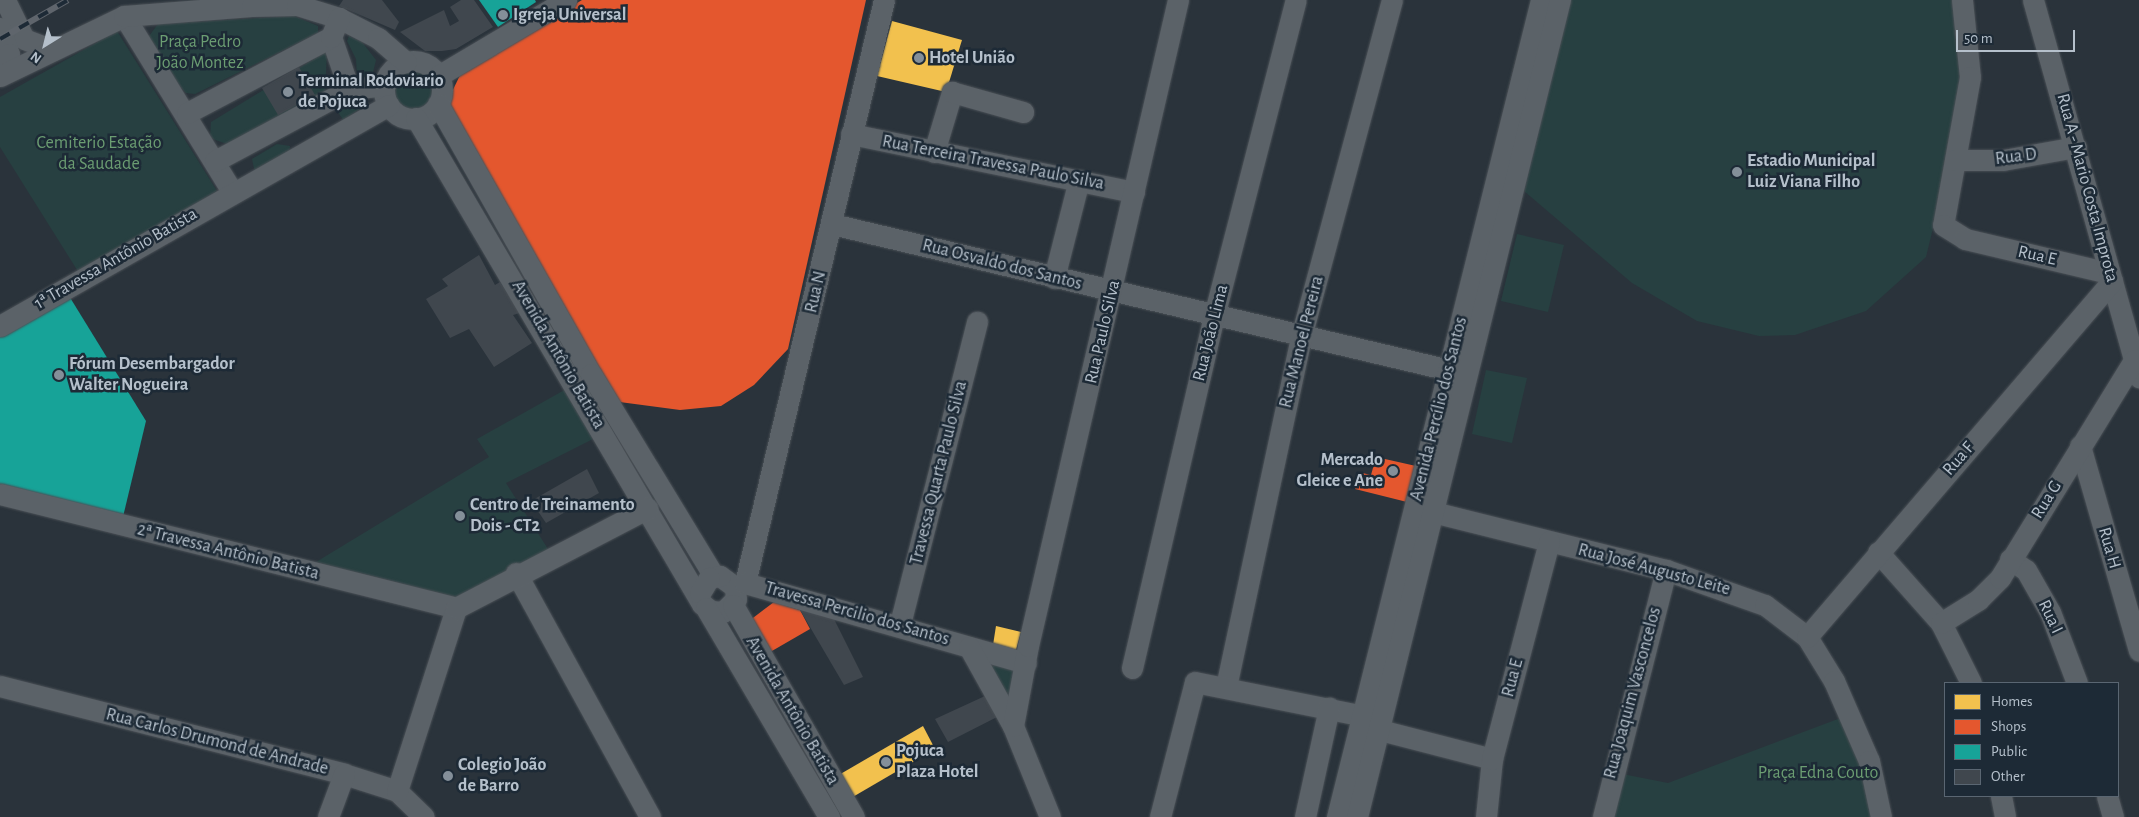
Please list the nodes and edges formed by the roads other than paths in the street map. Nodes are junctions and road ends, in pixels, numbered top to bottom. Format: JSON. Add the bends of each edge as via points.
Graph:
{"nodes":[{"id":1,"x":5,"y":0,"type":"edge"},
{"id":2,"x":566,"y":0,"type":"edge"},
{"id":3,"x":884,"y":0,"type":"edge"},
{"id":4,"x":1178,"y":0,"type":"edge"},
{"id":5,"x":1296,"y":0,"type":"edge"},
{"id":6,"x":1392,"y":0,"type":"edge"},
{"id":7,"x":1541,"y":0,"type":"edge"},
{"id":8,"x":1560,"y":0,"type":"edge"},
{"id":9,"x":1962,"y":0,"type":"edge"},
{"id":10,"x":2033,"y":0,"type":"edge"},
{"id":11,"x":124,"y":16,"type":"junction"},
{"id":12,"x":335,"y":28,"type":"junction"},
{"id":13,"x":0,"y":29,"type":"edge"},
{"id":14,"x":53,"y":50,"type":"junction"},
{"id":15,"x":406,"y":62,"type":"junction"},
{"id":16,"x":3,"y":74,"type":"edge"},
{"id":17,"x":438,"y":76,"type":"junction"},
{"id":18,"x":349,"y":89,"type":"junction"},
{"id":19,"x":387,"y":95,"type":"junction"},
{"id":20,"x":438,"y":104,"type":"junction"},
{"id":21,"x":1023,"y":112,"type":"dead end"},
{"id":22,"x":187,"y":113,"type":"junction"},
{"id":23,"x":299,"y":117,"type":"junction"},
{"id":24,"x":416,"y":118,"type":"junction"},
{"id":25,"x":851,"y":134,"type":"junction"},
{"id":26,"x":316,"y":146,"type":"junction"},
{"id":27,"x":2076,"y":147,"type":"junction"},
{"id":28,"x":934,"y":152,"type":"junction"},
{"id":29,"x":1955,"y":160,"type":"junction"},
{"id":30,"x":215,"y":161,"type":"junction"},
{"id":31,"x":1079,"y":180,"type":"junction"},
{"id":32,"x":1134,"y":192,"type":"junction"},
{"id":33,"x":233,"y":193,"type":"junction"},
{"id":34,"x":1495,"y":219,"type":"junction"},
{"id":35,"x":832,"y":224,"type":"junction"},
{"id":36,"x":2110,"y":277,"type":"junction"},
{"id":37,"x":1054,"y":278,"type":"junction"},
{"id":38,"x":1113,"y":292,"type":"junction"},
{"id":39,"x":1214,"y":316,"type":"junction"},
{"id":40,"x":977,"y":322,"type":"dead end"},
{"id":41,"x":0,"y":326,"type":"edge"},
{"id":42,"x":2133,"y":332,"type":"edge"},
{"id":43,"x":1301,"y":337,"type":"junction"},
{"id":44,"x":2136,"y":368,"type":"edge"},
{"id":45,"x":1456,"y":372,"type":"junction"},
{"id":46,"x":613,"y":429,"type":"junction"},
{"id":47,"x":2080,"y":446,"type":"junction"},
{"id":48,"x":0,"y":494,"type":"edge"},
{"id":49,"x":648,"y":508,"type":"junction"},
{"id":50,"x":1425,"y":511,"type":"junction"},
{"id":51,"x":1550,"y":542,"type":"junction"},
{"id":52,"x":1878,"y":552,"type":"junction"},
{"id":53,"x":2010,"y":559,"type":"junction"},
{"id":54,"x":1666,"y":570,"type":"junction"},
{"id":55,"x":516,"y":573,"type":"junction"},
{"id":56,"x":714,"y":576,"type":"junction"},
{"id":57,"x":738,"y":591,"type":"junction"},
{"id":58,"x":703,"y":600,"type":"junction"},
{"id":59,"x":456,"y":608,"type":"junction"},
{"id":60,"x":1941,"y":622,"type":"junction"},
{"id":61,"x":900,"y":624,"type":"junction"},
{"id":62,"x":1806,"y":637,"type":"junction"},
{"id":63,"x":969,"y":647,"type":"junction"},
{"id":64,"x":2139,"y":651,"type":"edge"},
{"id":65,"x":1026,"y":663,"type":"junction"},
{"id":66,"x":1132,"y":668,"type":"dead end"},
{"id":67,"x":1971,"y":682,"type":"edge"},
{"id":68,"x":2077,"y":682,"type":"edge"},
{"id":69,"x":0,"y":686,"type":"edge"},
{"id":70,"x":1226,"y":687,"type":"junction"},
{"id":71,"x":1330,"y":708,"type":"junction"},
{"id":72,"x":1364,"y":716,"type":"junction"},
{"id":73,"x":1013,"y":726,"type":"junction"},
{"id":74,"x":1380,"y":730,"type":"junction"},
{"id":75,"x":1492,"y":758,"type":"junction"},
{"id":76,"x":344,"y":774,"type":"junction"},
{"id":77,"x":1354,"y":789,"type":"junction"},
{"id":78,"x":397,"y":791,"type":"junction"},
{"id":79,"x":2001,"y":797,"type":"edge"},
{"id":80,"x":2107,"y":797,"type":"edge"},
{"id":81,"x":328,"y":817,"type":"edge"},
{"id":82,"x":424,"y":817,"type":"edge"},
{"id":83,"x":650,"y":817,"type":"edge"},
{"id":84,"x":829,"y":817,"type":"edge"},
{"id":85,"x":854,"y":817,"type":"edge"},
{"id":86,"x":1050,"y":817,"type":"edge"},
{"id":87,"x":1160,"y":817,"type":"edge"},
{"id":88,"x":1305,"y":817,"type":"edge"},
{"id":89,"x":1337,"y":817,"type":"edge"},
{"id":90,"x":1357,"y":817,"type":"edge"},
{"id":91,"x":1362,"y":817,"type":"edge"},
{"id":92,"x":1486,"y":817,"type":"edge"},
{"id":93,"x":1603,"y":817,"type":"edge"},
{"id":94,"x":1881,"y":817,"type":"edge"},
{"id":95,"x":2005,"y":817,"type":"edge"},
{"id":96,"x":2112,"y":817,"type":"edge"}],
"edges":[{"from":1,"to":14,"type":"street","via":[[24,39]]},
{"from":2,"to":17,"type":"street"},
{"from":3,"to":25,"type":"street","name":"Rua N"},
{"from":4,"to":32,"type":"street","name":"Rua Paulo Silva"},
{"from":5,"to":39,"type":"street","name":"Rua João Lima"},
{"from":6,"to":43,"type":"street","name":"Rua Manoel Pereira"},
{"from":7,"to":34,"type":"street","name":"Avenida Percílio dos Santos"},
{"from":8,"to":34,"type":"street","name":"Avenida Percílio dos Santos"},
{"from":9,"to":29,"type":"street","name":"Rua E","via":[[1970,77]]},
{"from":10,"to":27,"type":"street","name":"Rua A - Mario Costa Improta"},
{"from":11,"to":12,"type":"street","via":[[297,5]]},
{"from":11,"to":14,"type":"street"},
{"from":11,"to":22,"type":"street"},
{"from":12,"to":15,"type":"street","via":[[378,38]]},
{"from":12,"to":18,"type":"street"},
{"from":12,"to":22,"type":"street"},
{"from":13,"to":16,"type":"street","via":[[9,54]]},
{"from":14,"to":16,"type":"street"},
{"from":15,"to":17,"type":"street","via":[[424,64]]},
{"from":15,"to":19,"type":"street","via":[[392,71]]},
{"from":17,"to":20,"type":"street"},
{"from":18,"to":19,"type":"street"},
{"from":18,"to":23,"type":"street"},
{"from":19,"to":24,"type":"street","via":[[401,116]]},
{"from":19,"to":26,"type":"street","name":"1ª Travessa Antônio Batista"},
{"from":20,"to":24,"type":"street"},
{"from":20,"to":46,"type":"street","name":"Avenida Antônio Batista"},
{"from":21,"to":28,"type":"street","via":[[952,92]]},
{"from":22,"to":30,"type":"street"},
{"from":23,"to":26,"type":"street"},
{"from":23,"to":30,"type":"street"},
{"from":24,"to":46,"type":"street","name":"Avenida Antônio Batista"},
{"from":25,"to":28,"type":"street","name":"Rua Terceira Travessa Paulo Silva"},
{"from":25,"to":35,"type":"street","name":"Rua N"},
{"from":26,"to":33,"type":"street","name":"1ª Travessa Antônio Batista"},
{"from":27,"to":29,"type":"street","name":"Rua D","via":[[2003,160]]},
{"from":27,"to":36,"type":"street","name":"Rua A - Mario Costa Improta"},
{"from":28,"to":31,"type":"street","name":"Rua Terceira Travessa Paulo Silva"},
{"from":29,"to":36,"type":"street","name":"Rua E","via":[[1942,218],[1947,231],[1965,239]]},
{"from":30,"to":33,"type":"street"},
{"from":31,"to":32,"type":"street","name":"Rua Terceira Travessa Paulo Silva"},
{"from":31,"to":37,"type":"street"},
{"from":32,"to":38,"type":"street","name":"Rua Paulo Silva"},
{"from":33,"to":41,"type":"street","name":"1ª Travessa Antônio Batista"},
{"from":34,"to":45,"type":"street","name":"Avenida Percílio dos Santos"},
{"from":35,"to":37,"type":"street","name":"Rua Osvaldo dos Santos"},
{"from":35,"to":57,"type":"street","name":"Rua N"},
{"from":36,"to":42,"type":"street","name":"Rua A - Mario Costa Improta"},
{"from":36,"to":52,"type":"street","name":"Rua F"},
{"from":37,"to":38,"type":"street","name":"Rua Osvaldo dos Santos"},
{"from":38,"to":39,"type":"street","name":"Rua Osvaldo dos Santos"},
{"from":38,"to":65,"type":"street","name":"Rua Paulo Silva"},
{"from":39,"to":43,"type":"street","name":"Rua Osvaldo dos Santos"},
{"from":39,"to":66,"type":"street","name":"Rua João Lima"},
{"from":40,"to":61,"type":"street","name":"Travessa Quarta Paulo Silva"},
{"from":42,"to":44,"type":"street","name":"Rua A - Mario Costa Improta"},
{"from":43,"to":45,"type":"street","name":"Rua Osvaldo dos Santos"},
{"from":43,"to":70,"type":"street","name":"Rua Manoel Pereira"},
{"from":44,"to":47,"type":"street","name":"Rua G"},
{"from":45,"to":50,"type":"street","name":"Avenida Percílio dos Santos"},
{"from":46,"to":49,"type":"street","name":"Avenida Antônio Batista"},
{"from":46,"to":56,"type":"street","name":"Avenida Antônio Batista"},
{"from":47,"to":53,"type":"street","name":"Rua G"},
{"from":47,"to":64,"type":"street","name":"Rua H"},
{"from":48,"to":59,"type":"street","name":"2ª Travessa Antônio Batista"},
{"from":49,"to":55,"type":"street"},
{"from":49,"to":58,"type":"street","name":"Avenida Antônio Batista"},
{"from":50,"to":51,"type":"street","name":"Rua José Augusto Leite"},
{"from":50,"to":72,"type":"street","name":"Avenida Percílio dos Santos"},
{"from":50,"to":74,"type":"street","name":"Avenida Percílio dos Santos"},
{"from":51,"to":54,"type":"street","name":"Rua José Augusto Leite"},
{"from":51,"to":75,"type":"street","name":"Rua E"},
{"from":52,"to":60,"type":"street"},
{"from":52,"to":62,"type":"street","name":"Rua F"},
{"from":53,"to":60,"type":"street","name":"Rua G","via":[[2000,578],[1978,600]]},
{"from":53,"to":68,"type":"street","name":"Rua I","via":[[2026,570],[2050,612]]},
{"from":54,"to":62,"type":"street","name":"Rua José Augusto Leite","via":[[1765,604]]},
{"from":54,"to":93,"type":"street","name":"Rua Joaquim Vasconcelos"},
{"from":55,"to":59,"type":"street"},
{"from":55,"to":83,"type":"street"},
{"from":56,"to":57,"type":"street","via":[[726,578]]},
{"from":56,"to":58,"type":"street","via":[[704,582]]},
{"from":57,"to":58,"type":"street","via":[[723,612]]},
{"from":57,"to":61,"type":"street","name":"Travessa Percilio dos Santos"},
{"from":57,"to":85,"type":"street","name":"Avenida Antônio Batista"},
{"from":58,"to":84,"type":"street","name":"Avenida Antônio Batista"},
{"from":59,"to":78,"type":"street"},
{"from":60,"to":67,"type":"street"},
{"from":61,"to":63,"type":"street","name":"Travessa Percilio dos Santos"},
{"from":62,"to":94,"type":"street","name":"Rua José Augusto Leite","via":[[1854,722],[1881,802]]},
{"from":63,"to":65,"type":"street"},
{"from":63,"to":73,"type":"street"},
{"from":65,"to":73,"type":"street","name":"Rua Paulo Silva"},
{"from":69,"to":76,"type":"street","name":"Rua Carlos Drumond de Andrade"},
{"from":70,"to":71,"type":"street"},
{"from":70,"to":87,"type":"street","via":[[1195,682]]},
{"from":71,"to":72,"type":"street"},
{"from":71,"to":88,"type":"street"},
{"from":72,"to":77,"type":"street","name":"Avenida Percílio dos Santos"},
{"from":73,"to":86,"type":"street"},
{"from":74,"to":75,"type":"street"},
{"from":74,"to":77,"type":"street","name":"Avenida Percílio dos Santos"},
{"from":75,"to":92,"type":"street","name":"Rua E"},
{"from":76,"to":78,"type":"street","name":"Rua Carlos Drumond de Andrade"},
{"from":76,"to":81,"type":"street"},
{"from":77,"to":89,"type":"street","name":"Avenida Percílio dos Santos"},
{"from":77,"to":90,"type":"street","name":"Avenida Percílio dos Santos"},
{"from":77,"to":91,"type":"street"},
{"from":78,"to":82,"type":"street","name":"Rua Carlos Drumond de Andrade"},
{"from":79,"to":95,"type":"street"},
{"from":80,"to":96,"type":"street"}]}
